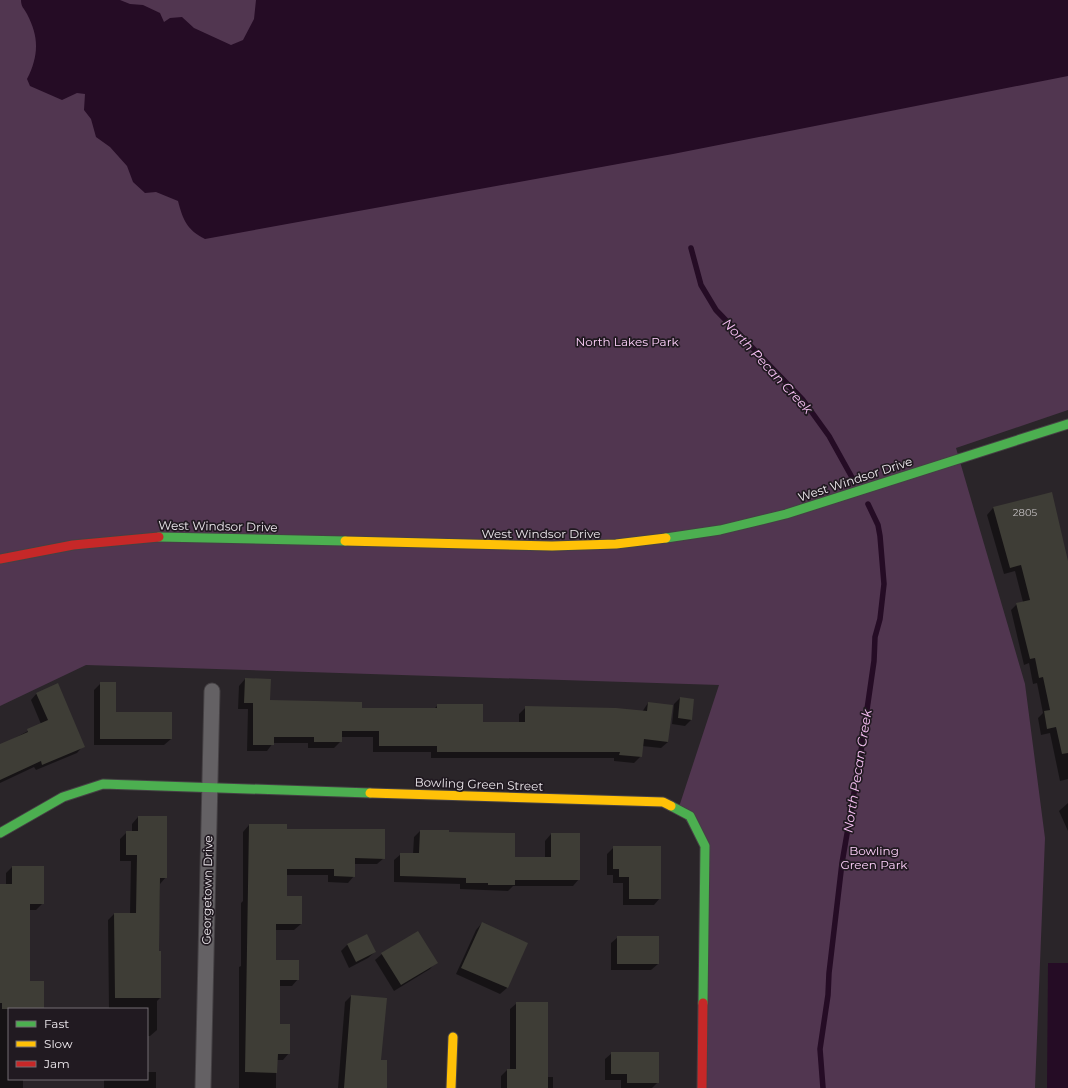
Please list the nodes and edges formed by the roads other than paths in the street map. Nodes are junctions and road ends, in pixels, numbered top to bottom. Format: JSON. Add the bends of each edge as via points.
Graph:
{"nodes":[{"id":1,"x":1068,"y":424,"type":"edge"},
{"id":2,"x":0,"y":559,"type":"edge"},
{"id":3,"x":212,"y":692,"type":"dead end"},
{"id":4,"x":209,"y":786,"type":"junction"},
{"id":5,"x":0,"y":833,"type":"edge"},
{"id":6,"x":453,"y":1037,"type":"dead end"},
{"id":7,"x":203,"y":1088,"type":"edge"},
{"id":8,"x":451,"y":1088,"type":"edge"},
{"id":9,"x":702,"y":1088,"type":"edge"}],
"edges":[{"from":1,"to":2,"type":"street","name":"West Windsor Drive","via":[[786,514],[720,530],[650,541],[552,546],[139,537],[68,545]]},
{"from":3,"to":4,"type":"street","name":"Georgetown Drive"},
{"from":4,"to":5,"type":"street","name":"Bowling Green Street","via":[[103,784],[86,787],[71,792]]},
{"from":4,"to":7,"type":"street","name":"Georgetown Drive"},
{"from":4,"to":9,"type":"street","name":"Bowling Green Street","via":[[663,802],[690,816],[705,846]]},
{"from":6,"to":8,"type":"street"}]}
